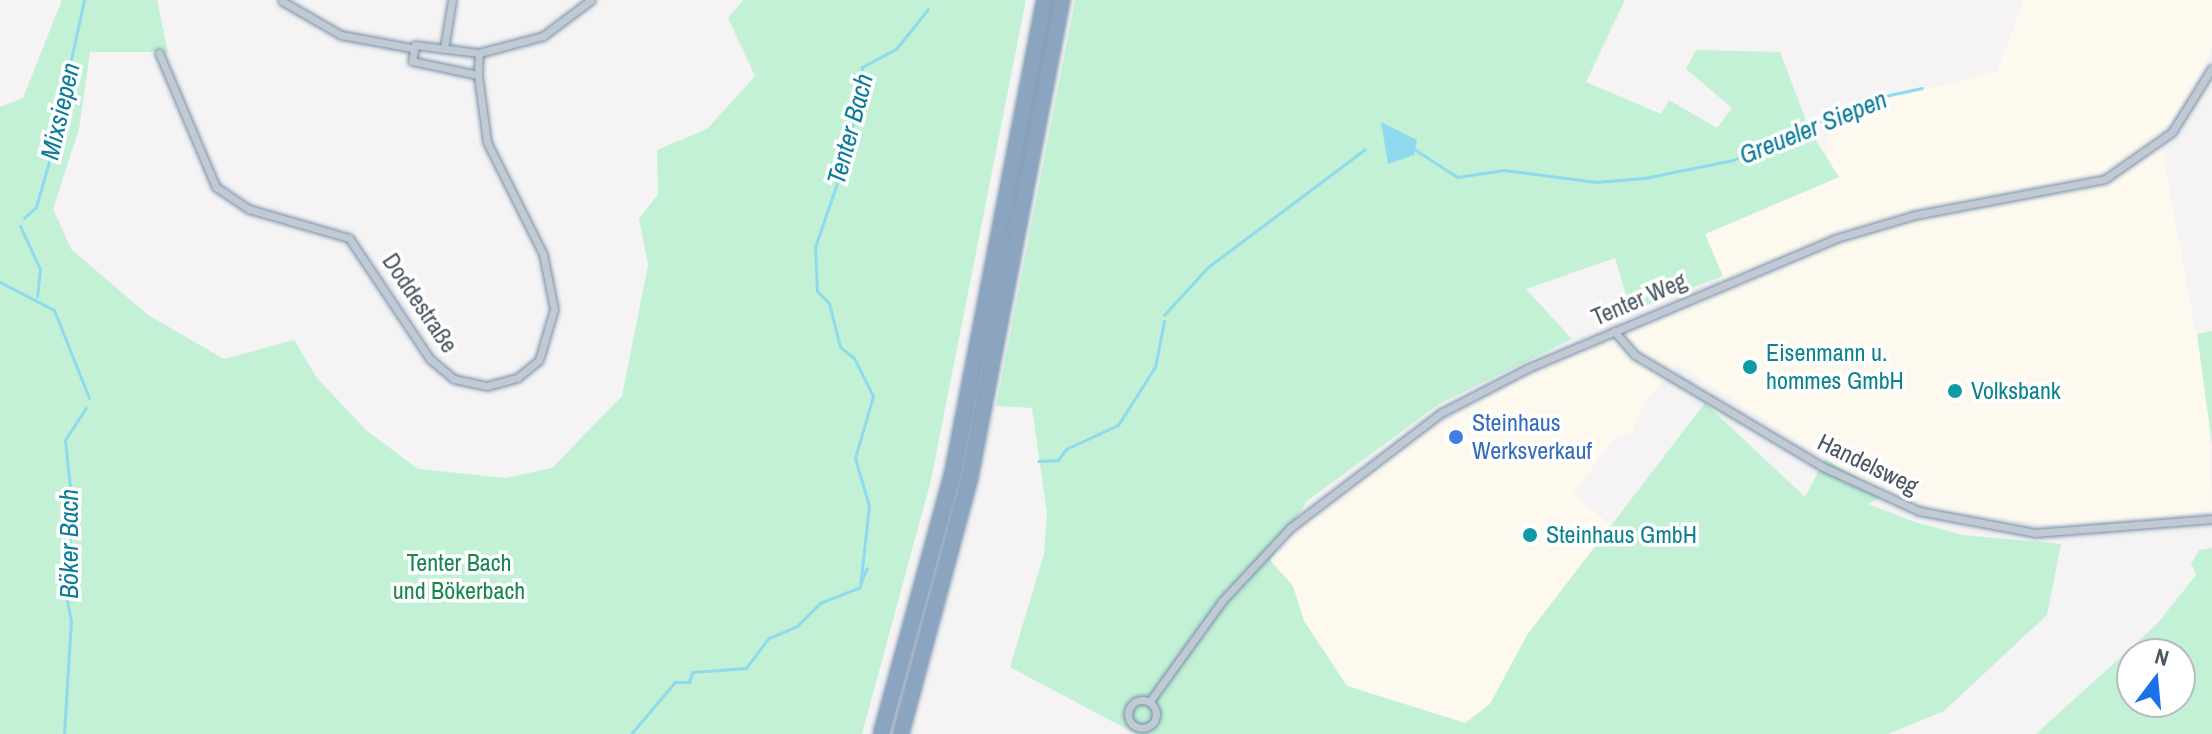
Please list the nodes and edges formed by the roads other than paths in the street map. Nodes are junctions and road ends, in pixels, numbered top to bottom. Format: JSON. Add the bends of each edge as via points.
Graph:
{"nodes":[{"id":1,"x":452,"y":0,"type":"edge"},
{"id":2,"x":591,"y":0,"type":"edge"},
{"id":3,"x":1044,"y":0,"type":"edge"},
{"id":4,"x":1062,"y":0,"type":"edge"},
{"id":5,"x":282,"y":1,"type":"edge"},
{"id":6,"x":412,"y":48,"type":"junction"},
{"id":7,"x":444,"y":49,"type":"junction"},
{"id":8,"x":159,"y":53,"type":"dead end"},
{"id":9,"x":479,"y":53,"type":"junction"},
{"id":10,"x":2212,"y":68,"type":"edge"},
{"id":11,"x":478,"y":75,"type":"junction"},
{"id":12,"x":1614,"y":331,"type":"junction"},
{"id":13,"x":2212,"y":519,"type":"edge"},
{"id":14,"x":2175,"y":522,"type":"junction"},
{"id":15,"x":2177,"y":534,"type":"dead end"},
{"id":16,"x":1150,"y":701,"type":"junction"},
{"id":17,"x":1135,"y":726,"type":"junction"},
{"id":18,"x":881,"y":734,"type":"edge"},
{"id":19,"x":901,"y":734,"type":"edge"},
{"id":20,"x":1130,"y":734,"type":"edge"}],
"edges":[{"from":1,"to":7,"type":"street"},
{"from":2,"to":9,"type":"street","via":[[543,36]]},
{"from":3,"to":18,"type":"highway","via":[[952,475]]},
{"from":4,"to":19,"type":"highway","via":[[970,478]]},
{"from":5,"to":6,"type":"street","via":[[341,35]]},
{"from":6,"to":7,"type":"street"},
{"from":6,"to":11,"type":"street","via":[[412,61]]},
{"from":7,"to":9,"type":"street"},
{"from":8,"to":11,"type":"street","name":"Doddestraße","via":[[196,154],[216,187],[249,209],[349,238],[430,359],[454,379],[487,386],[517,378],[539,360],[554,309],[543,254],[487,142]]},
{"from":9,"to":11,"type":"street","name":"Doddestraße"},
{"from":10,"to":12,"type":"street","name":"Tenter Weg","via":[[2172,132],[2105,179],[1871,227]]},
{"from":12,"to":14,"type":"street","name":"Handelsweg","via":[[1635,355],[1899,505],[2022,532]]},
{"from":12,"to":16,"type":"street","name":"Tenter Weg","via":[[1484,389],[1361,468],[1239,582]]},
{"from":13,"to":14,"type":"street","name":"Handelsweg"},
{"from":14,"to":15,"type":"street"},
{"from":16,"to":17,"type":"street","via":[[1153,723]]},
{"from":16,"to":17,"type":"street","via":[[1132,704]]},
{"from":17,"to":20,"type":"street"}]}
